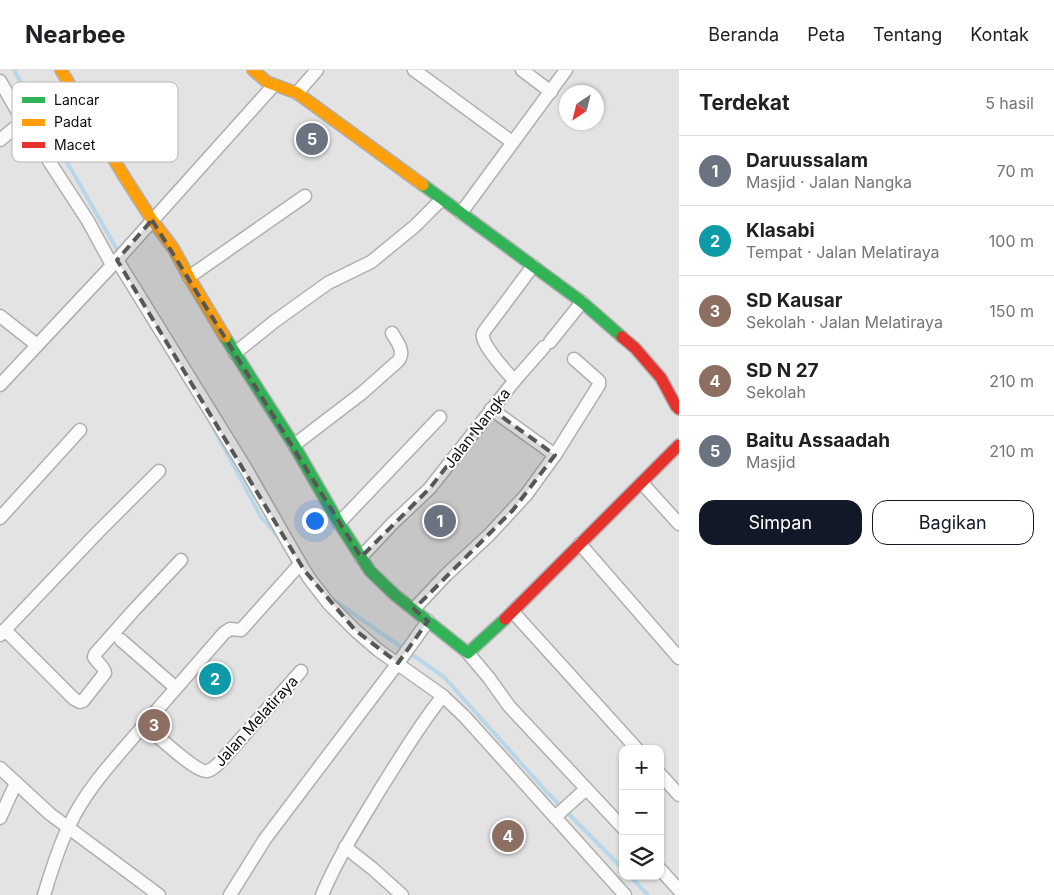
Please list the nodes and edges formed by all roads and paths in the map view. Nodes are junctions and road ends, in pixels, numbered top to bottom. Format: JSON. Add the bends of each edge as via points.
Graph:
{"nodes":[{"id":1,"x":61,"y":70,"type":"edge"},
{"id":2,"x":253,"y":70,"type":"edge"},
{"id":3,"x":317,"y":70,"type":"edge"},
{"id":4,"x":414,"y":70,"type":"edge"},
{"id":5,"x":522,"y":70,"type":"edge"},
{"id":6,"x":566,"y":70,"type":"edge"},
{"id":7,"x":0,"y":81,"type":"edge"},
{"id":8,"x":68,"y":82,"type":"edge"},
{"id":9,"x":274,"y":86,"type":"junction"},
{"id":10,"x":550,"y":92,"type":"junction"},
{"id":11,"x":297,"y":93,"type":"junction"},
{"id":12,"x":12,"y":102,"type":"edge"},
{"id":13,"x":12,"y":130,"type":"edge"},
{"id":14,"x":0,"y":140,"type":"edge"},
{"id":15,"x":512,"y":142,"type":"junction"},
{"id":16,"x":50,"y":162,"type":"edge"},
{"id":17,"x":115,"y":162,"type":"edge"},
{"id":18,"x":305,"y":196,"type":"dead end"},
{"id":19,"x":441,"y":200,"type":"junction"},
{"id":20,"x":461,"y":213,"type":"junction"},
{"id":21,"x":150,"y":223,"type":"junction"},
{"id":22,"x":116,"y":261,"type":"junction"},
{"id":23,"x":533,"y":266,"type":"junction"},
{"id":24,"x":189,"y":277,"type":"junction"},
{"id":25,"x":582,"y":302,"type":"junction"},
{"id":26,"x":0,"y":316,"type":"edge"},
{"id":27,"x":392,"y":333,"type":"dead end"},
{"id":28,"x":37,"y":345,"type":"junction"},
{"id":29,"x":235,"y":353,"type":"junction"},
{"id":30,"x":574,"y":359,"type":"dead end"},
{"id":31,"x":515,"y":380,"type":"junction"},
{"id":32,"x":0,"y":385,"type":"edge"},
{"id":33,"x":491,"y":409,"type":"junction"},
{"id":34,"x":679,"y":409,"type":"edge"},
{"id":35,"x":440,"y":417,"type":"dead end"},
{"id":36,"x":80,"y":430,"type":"dead end"},
{"id":37,"x":294,"y":445,"type":"junction"},
{"id":38,"x":679,"y":446,"type":"edge"},
{"id":39,"x":555,"y":455,"type":"junction"},
{"id":40,"x":159,"y":471,"type":"dead end"},
{"id":41,"x":642,"y":483,"type":"junction"},
{"id":42,"x":0,"y":518,"type":"edge"},
{"id":43,"x":339,"y":523,"type":"junction"},
{"id":44,"x":679,"y":524,"type":"edge"},
{"id":45,"x":580,"y":544,"type":"junction"},
{"id":46,"x":362,"y":557,"type":"junction"},
{"id":47,"x":181,"y":560,"type":"dead end"},
{"id":48,"x":300,"y":564,"type":"junction"},
{"id":49,"x":414,"y":609,"type":"junction"},
{"id":50,"x":514,"y":612,"type":"junction"},
{"id":51,"x":426,"y":624,"type":"junction"},
{"id":52,"x":2,"y":633,"type":"edge"},
{"id":53,"x":121,"y":640,"type":"dead end"},
{"id":54,"x":468,"y":653,"type":"junction"},
{"id":55,"x":679,"y":658,"type":"edge"},
{"id":56,"x":400,"y":659,"type":"junction"},
{"id":57,"x":301,"y":671,"type":"dead end"},
{"id":58,"x":176,"y":688,"type":"junction"},
{"id":59,"x":443,"y":696,"type":"junction"},
{"id":60,"x":144,"y":725,"type":"junction"},
{"id":61,"x":634,"y":745,"type":"edge"},
{"id":62,"x":0,"y":768,"type":"edge"},
{"id":63,"x":664,"y":778,"type":"edge"},
{"id":64,"x":16,"y":783,"type":"junction"},
{"id":65,"x":582,"y":792,"type":"junction"},
{"id":66,"x":679,"y":794,"type":"edge"},
{"id":67,"x":558,"y":814,"type":"junction"},
{"id":68,"x":0,"y":818,"type":"edge"},
{"id":69,"x":619,"y":824,"type":"edge"},
{"id":70,"x":69,"y":826,"type":"junction"},
{"id":71,"x":345,"y":847,"type":"junction"},
{"id":72,"x":664,"y":874,"type":"edge"},
{"id":73,"x":679,"y":890,"type":"edge"},
{"id":74,"x":44,"y":895,"type":"edge"},
{"id":75,"x":159,"y":895,"type":"edge"},
{"id":76,"x":230,"y":895,"type":"edge"},
{"id":77,"x":322,"y":895,"type":"edge"},
{"id":78,"x":402,"y":895,"type":"edge"},
{"id":79,"x":625,"y":895,"type":"edge"}],
"edges":[{"from":1,"to":8,"type":"street"},
{"from":2,"to":9,"type":"street"},
{"from":3,"to":11,"type":"street"},
{"from":4,"to":15,"type":"street"},
{"from":5,"to":10,"type":"street"},
{"from":6,"to":10,"type":"street"},
{"from":7,"to":12,"type":"street"},
{"from":9,"to":11,"type":"street"},
{"from":9,"to":21,"type":"street"},
{"from":10,"to":15,"type":"street"},
{"from":11,"to":19,"type":"street"},
{"from":13,"to":14,"type":"street"},
{"from":15,"to":20,"type":"street"},
{"from":16,"to":22,"type":"street"},
{"from":17,"to":21,"type":"street"},
{"from":18,"to":24,"type":"street"},
{"from":19,"to":20,"type":"street"},
{"from":19,"to":29,"type":"street","via":[[372,262],[328,283]]},
{"from":20,"to":23,"type":"street"},
{"from":21,"to":22,"type":"street"},
{"from":21,"to":24,"type":"street","via":[[173,248]]},
{"from":22,"to":28,"type":"street"},
{"from":22,"to":48,"type":"street","via":[[246,469]]},
{"from":23,"to":25,"type":"street"},
{"from":23,"to":31,"type":"street","name":"Jalan Nangka","via":[[482,335],[490,351]]},
{"from":24,"to":29,"type":"street"},
{"from":25,"to":31,"type":"street"},
{"from":25,"to":34,"type":"street","via":[[635,348],[661,378]]},
{"from":26,"to":28,"type":"street"},
{"from":27,"to":37,"type":"street","via":[[402,354],[398,362]]},
{"from":28,"to":32,"type":"street"},
{"from":29,"to":37,"type":"street"},
{"from":30,"to":39,"type":"street","via":[[599,385]]},
{"from":31,"to":33,"type":"street","name":"Jalan Nangka"},
{"from":33,"to":39,"type":"street"},
{"from":33,"to":46,"type":"street","name":"Jalan Nangka","via":[[430,488]]},
{"from":35,"to":43,"type":"street"},
{"from":36,"to":42,"type":"street"},
{"from":37,"to":43,"type":"street"},
{"from":38,"to":41,"type":"street"},
{"from":39,"to":49,"type":"street","via":[[513,510]]},
{"from":40,"to":52,"type":"street"},
{"from":41,"to":44,"type":"street"},
{"from":41,"to":45,"type":"street"},
{"from":43,"to":46,"type":"street"},
{"from":45,"to":50,"type":"street"},
{"from":45,"to":55,"type":"street"},
{"from":46,"to":49,"type":"street","via":[[370,571]]},
{"from":47,"to":52,"type":"street","via":[[96,654],[94,657],[105,673],[80,702]]},
{"from":48,"to":56,"type":"street","via":[[355,630],[378,650]]},
{"from":48,"to":58,"type":"street","via":[[241,630],[227,630]]},
{"from":49,"to":51,"type":"street"},
{"from":50,"to":54,"type":"street"},
{"from":50,"to":61,"type":"street"},
{"from":51,"to":54,"type":"street"},
{"from":51,"to":56,"type":"street"},
{"from":53,"to":58,"type":"street"},
{"from":54,"to":65,"type":"street"},
{"from":56,"to":59,"type":"street"},
{"from":56,"to":76,"type":"street","via":[[265,839]]},
{"from":57,"to":60,"type":"street","name":"Jalan Melatiraya","via":[[208,771],[191,765]]},
{"from":58,"to":60,"type":"street"},
{"from":59,"to":67,"type":"street"},
{"from":59,"to":71,"type":"street","via":[[425,718]]},
{"from":60,"to":70,"type":"street","via":[[94,784]]},
{"from":62,"to":64,"type":"street"},
{"from":63,"to":66,"type":"street"},
{"from":64,"to":68,"type":"street"},
{"from":64,"to":70,"type":"street","via":[[50,814]]},
{"from":65,"to":67,"type":"street"},
{"from":65,"to":69,"type":"street"},
{"from":67,"to":79,"type":"street"},
{"from":70,"to":74,"type":"street"},
{"from":70,"to":75,"type":"street"},
{"from":71,"to":77,"type":"street"},
{"from":71,"to":78,"type":"street"},
{"from":72,"to":73,"type":"street"}]}
